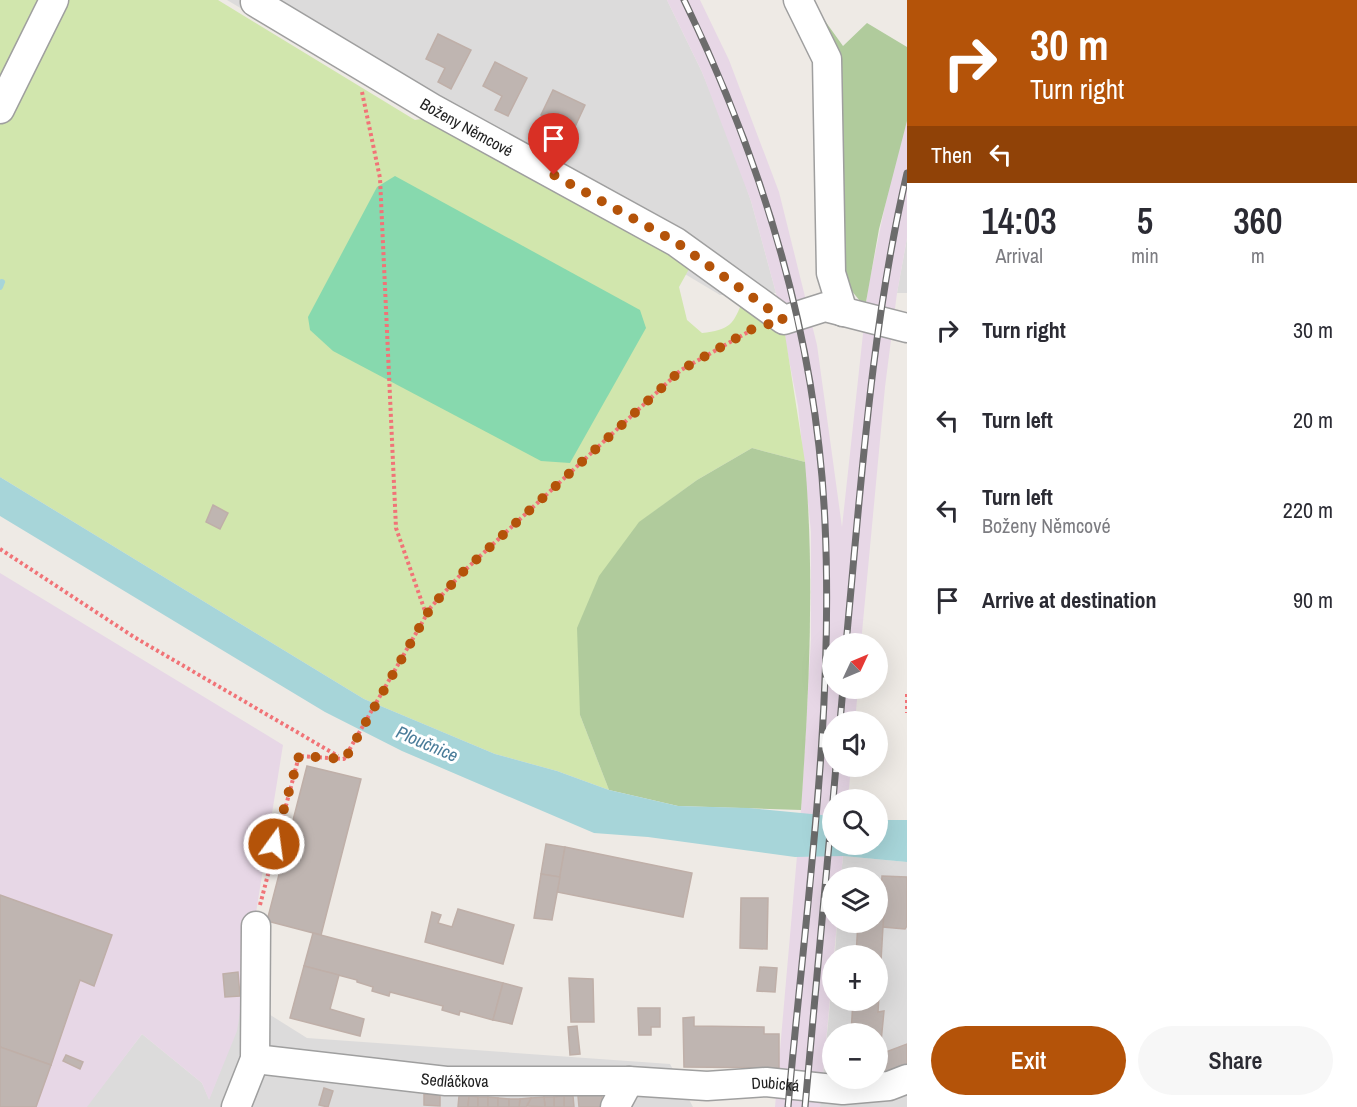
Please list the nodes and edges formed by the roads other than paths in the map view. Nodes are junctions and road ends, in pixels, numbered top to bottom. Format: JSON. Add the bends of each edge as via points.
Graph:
{"nodes":[{"id":1,"x":54,"y":0,"type":"edge"},
{"id":2,"x":798,"y":0,"type":"edge"},
{"id":3,"x":257,"y":1,"type":"edge"},
{"id":4,"x":0,"y":109,"type":"edge"},
{"id":5,"x":843,"y":312,"type":"junction"},
{"id":6,"x":907,"y":328,"type":"edge"},
{"id":7,"x":256,"y":927,"type":"road end"},
{"id":8,"x":255,"y":1059,"type":"junction"},
{"id":9,"x":907,"y":1079,"type":"edge"},
{"id":10,"x":629,"y":1081,"type":"junction"},
{"id":11,"x":698,"y":1096,"type":"edge"},
{"id":12,"x":236,"y":1107,"type":"edge"},
{"id":13,"x":615,"y":1107,"type":"edge"}],
"edges":[{"from":1,"to":4,"type":"street"},
{"from":2,"to":5,"type":"street","via":[[827,59],[831,273]]},
{"from":3,"to":5,"type":"street","name":"Boženy Němcové","via":[[355,64],[676,242],[784,320],[825,307]]},
{"from":5,"to":6,"type":"street"},
{"from":7,"to":8,"type":"street"},
{"from":8,"to":10,"type":"street","name":"Sedláčkova","via":[[446,1081]]},
{"from":8,"to":12,"type":"street"},
{"from":9,"to":11,"type":"street","name":"Dubická","via":[[889,1086],[843,1090],[766,1082]]},
{"from":10,"to":11,"type":"street","name":"Sedláčkova"},
{"from":10,"to":13,"type":"street"}]}
